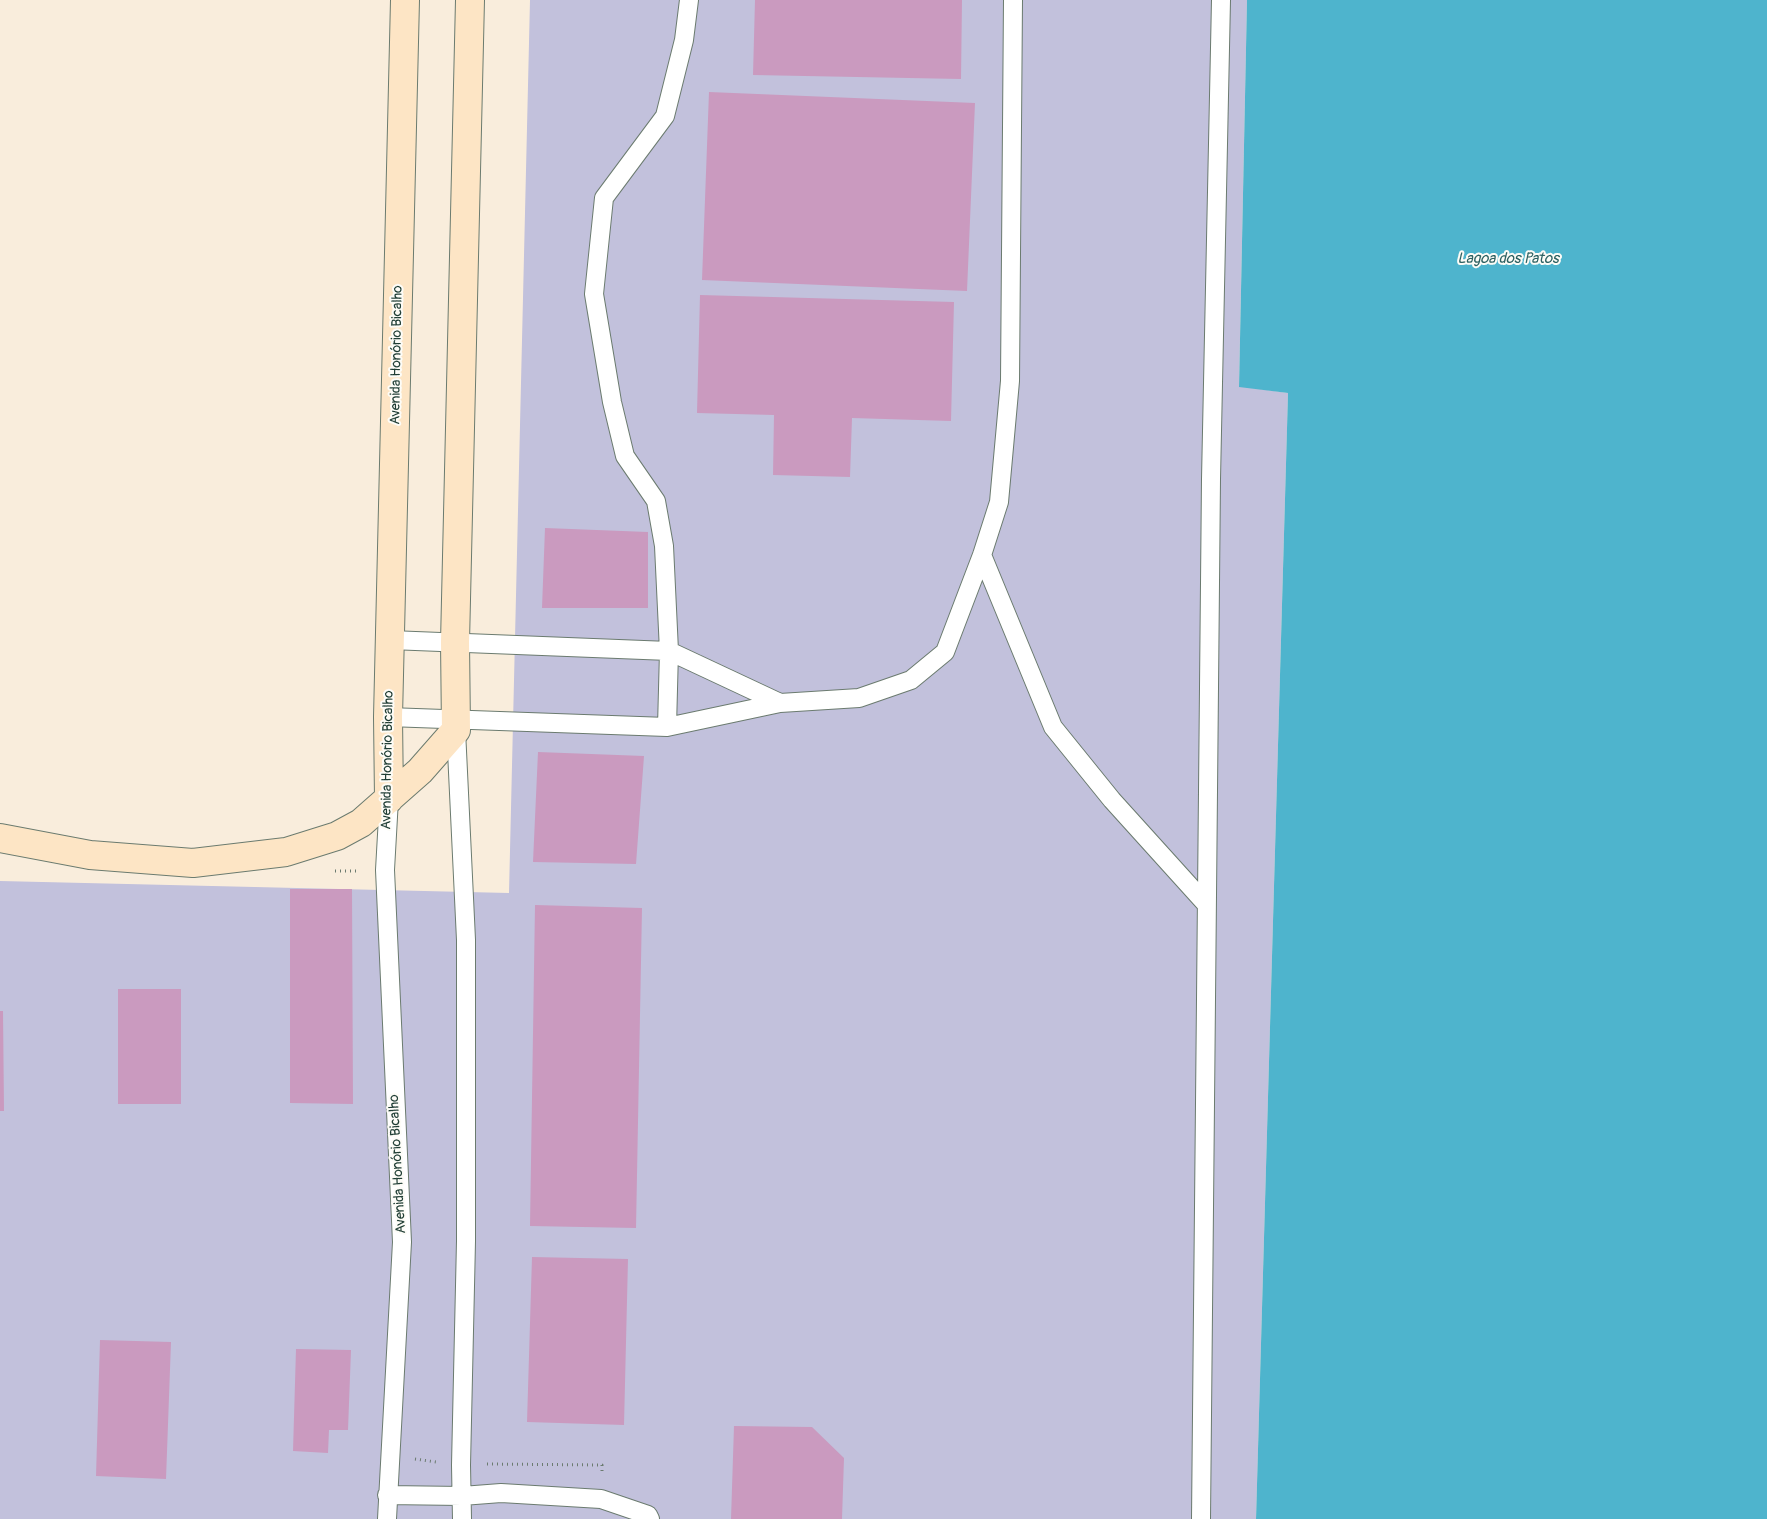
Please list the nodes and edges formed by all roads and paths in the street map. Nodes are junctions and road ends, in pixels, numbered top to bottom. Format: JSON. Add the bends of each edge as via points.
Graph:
{"nodes":[{"id":1,"x":405,"y":0,"type":"edge"},
{"id":2,"x":470,"y":0,"type":"edge"},
{"id":3,"x":689,"y":0,"type":"edge"},
{"id":4,"x":1013,"y":0,"type":"edge"},
{"id":5,"x":1221,"y":0,"type":"edge"},
{"id":6,"x":982,"y":555,"type":"junction"},
{"id":7,"x":390,"y":640,"type":"junction"},
{"id":8,"x":455,"y":642,"type":"junction"},
{"id":9,"x":669,"y":651,"type":"junction"},
{"id":10,"x":780,"y":702,"type":"junction"},
{"id":11,"x":388,"y":717,"type":"junction"},
{"id":12,"x":456,"y":725,"type":"junction"},
{"id":13,"x":667,"y":727,"type":"junction"},
{"id":14,"x":389,"y":799,"type":"junction"},
{"id":15,"x":0,"y":838,"type":"edge"},
{"id":16,"x":1206,"y":904,"type":"junction"},
{"id":17,"x":387,"y":1495,"type":"junction"},
{"id":18,"x":462,"y":1496,"type":"junction"},
{"id":19,"x":387,"y":1519,"type":"edge"},
{"id":20,"x":462,"y":1519,"type":"edge"},
{"id":21,"x":650,"y":1519,"type":"edge"},
{"id":22,"x":1201,"y":1519,"type":"edge"}],
"edges":[{"from":1,"to":7,"type":"main road","name":"Avenida Honório Bicalho"},
{"from":2,"to":8,"type":"main road"},
{"from":3,"to":9,"type":"lane","via":[[684,40],[665,116],[604,198],[594,294],[612,402],[625,456],[656,501],[664,546]]},
{"from":4,"to":6,"type":"lane","via":[[1010,381],[999,502]]},
{"from":5,"to":16,"type":"lane"},
{"from":6,"to":10,"type":"lane","via":[[945,652],[911,680],[859,698]]},
{"from":6,"to":16,"type":"lane","via":[[1053,726],[1112,800]]},
{"from":7,"to":8,"type":"lane"},
{"from":7,"to":11,"type":"main road","name":"Avenida Honório Bicalho"},
{"from":8,"to":9,"type":"lane"},
{"from":8,"to":12,"type":"main road"},
{"from":9,"to":10,"type":"lane"},
{"from":9,"to":13,"type":"lane"},
{"from":10,"to":13,"type":"lane"},
{"from":11,"to":12,"type":"lane"},
{"from":11,"to":14,"type":"main road","name":"Avenida Honório Bicalho"},
{"from":12,"to":13,"type":"lane"},
{"from":12,"to":14,"type":"main road","via":[[420,771]]},
{"from":12,"to":18,"type":"lane","via":[[466,940]]},
{"from":14,"to":15,"type":"main road","via":[[361,822],[337,836],[286,852],[192,864],[90,855]]},
{"from":14,"to":17,"type":"lane","name":"Avenida Honório Bicalho","via":[[385,870],[402,1242]]},
{"from":16,"to":22,"type":"lane"},
{"from":17,"to":18,"type":"lane"},
{"from":17,"to":19,"type":"lane","name":"Avenida Honório Bicalho"},
{"from":18,"to":20,"type":"lane"},
{"from":18,"to":21,"type":"lane","via":[[501,1494],[601,1498],[648,1515]]}]}
